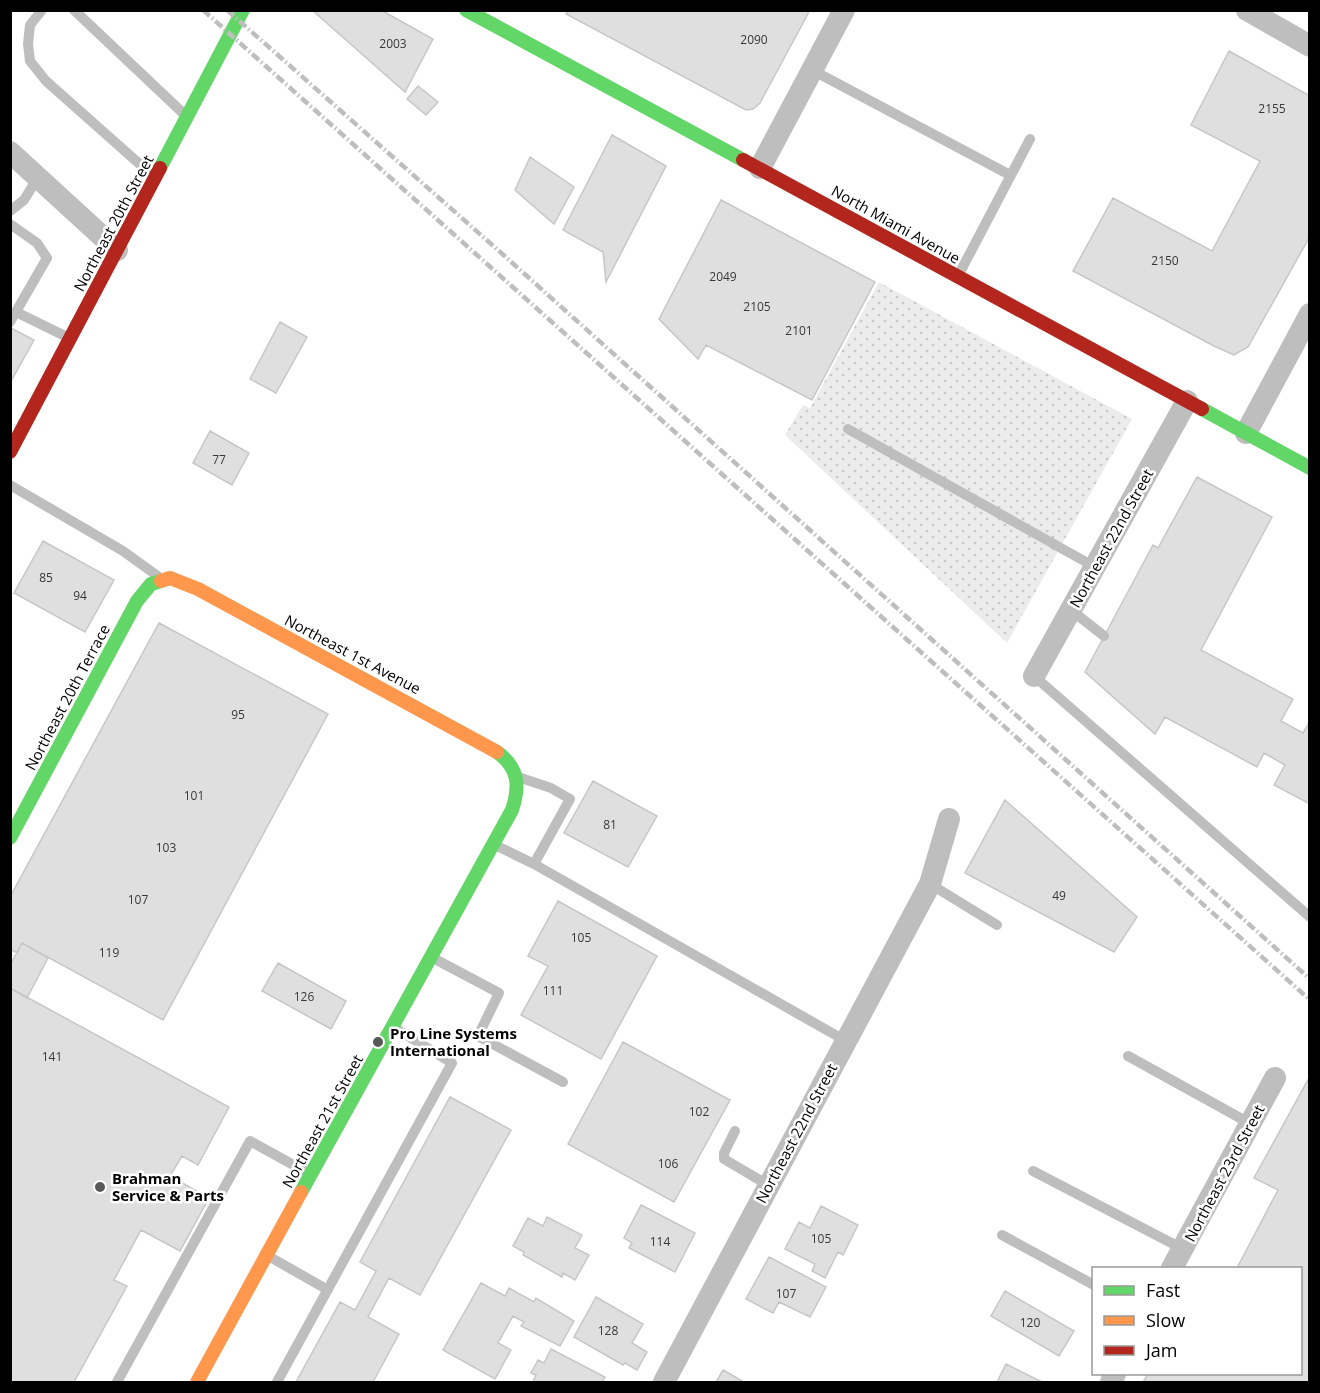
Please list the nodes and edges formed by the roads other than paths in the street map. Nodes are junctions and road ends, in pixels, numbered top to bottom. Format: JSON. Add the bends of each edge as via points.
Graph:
{"nodes":[{"id":1,"x":42,"y":10,"type":"edge"},
{"id":2,"x":74,"y":10,"type":"edge"},
{"id":3,"x":243,"y":10,"type":"edge"},
{"id":4,"x":466,"y":10,"type":"edge"},
{"id":5,"x":844,"y":10,"type":"edge"},
{"id":6,"x":1247,"y":10,"type":"edge"},
{"id":7,"x":1310,"y":46,"type":"edge"},
{"id":8,"x":812,"y":70,"type":"junction"},
{"id":9,"x":188,"y":117,"type":"junction"},
{"id":10,"x":1030,"y":139,"type":"dead end"},
{"id":11,"x":10,"y":152,"type":"edge"},
{"id":12,"x":760,"y":168,"type":"junction"},
{"id":13,"x":38,"y":176,"type":"junction"},
{"id":14,"x":1010,"y":176,"type":"junction"},
{"id":15,"x":156,"y":178,"type":"junction"},
{"id":16,"x":10,"y":211,"type":"edge"},
{"id":17,"x":10,"y":224,"type":"edge"},
{"id":18,"x":117,"y":250,"type":"junction"},
{"id":19,"x":958,"y":276,"type":"junction"},
{"id":20,"x":1310,"y":314,"type":"edge"},
{"id":21,"x":13,"y":317,"type":"edge"},
{"id":22,"x":70,"y":339,"type":"junction"},
{"id":23,"x":1187,"y":401,"type":"junction"},
{"id":24,"x":848,"y":429,"type":"dead end"},
{"id":25,"x":1245,"y":433,"type":"junction"},
{"id":26,"x":10,"y":452,"type":"edge"},
{"id":27,"x":1310,"y":468,"type":"edge"},
{"id":28,"x":10,"y":485,"type":"edge"},
{"id":29,"x":1095,"y":567,"type":"junction"},
{"id":30,"x":162,"y":579,"type":"junction"},
{"id":31,"x":1071,"y":610,"type":"junction"},
{"id":32,"x":1104,"y":636,"type":"dead end"},
{"id":33,"x":1034,"y":676,"type":"joint"},
{"id":34,"x":518,"y":777,"type":"junction"},
{"id":35,"x":950,"y":819,"type":"dead end"},
{"id":36,"x":10,"y":838,"type":"edge"},
{"id":37,"x":492,"y":843,"type":"junction"},
{"id":38,"x":534,"y":864,"type":"junction"},
{"id":39,"x":930,"y":884,"type":"junction"},
{"id":40,"x":1310,"y":917,"type":"edge"},
{"id":41,"x":997,"y":925,"type":"dead end"},
{"id":42,"x":430,"y":956,"type":"junction"},
{"id":43,"x":392,"y":1027,"type":"junction"},
{"id":44,"x":846,"y":1041,"type":"junction"},
{"id":45,"x":1128,"y":1056,"type":"dead end"},
{"id":46,"x":1275,"y":1078,"type":"dead end"},
{"id":47,"x":563,"y":1082,"type":"dead end"},
{"id":48,"x":1251,"y":1124,"type":"junction"},
{"id":49,"x":735,"y":1131,"type":"dead end"},
{"id":50,"x":1033,"y":1171,"type":"dead end"},
{"id":51,"x":311,"y":1174,"type":"junction"},
{"id":52,"x":768,"y":1185,"type":"junction"},
{"id":53,"x":1002,"y":1235,"type":"dead end"},
{"id":54,"x":267,"y":1255,"type":"junction"},
{"id":55,"x":1178,"y":1259,"type":"edge"},
{"id":56,"x":1092,"y":1284,"type":"edge"},
{"id":57,"x":328,"y":1290,"type":"junction"},
{"id":58,"x":117,"y":1383,"type":"edge"},
{"id":59,"x":197,"y":1383,"type":"edge"},
{"id":60,"x":277,"y":1383,"type":"edge"},
{"id":61,"x":664,"y":1383,"type":"edge"}],
"edges":[{"from":1,"to":15,"type":"lane","via":[[30,25],[30,61],[46,81]]},
{"from":2,"to":9,"type":"lane"},
{"from":3,"to":9,"type":"main road","name":"Northeast 20th Street"},
{"from":4,"to":12,"type":"main road","name":"North Miami Avenue"},
{"from":5,"to":8,"type":"street"},
{"from":6,"to":7,"type":"street"},
{"from":8,"to":12,"type":"street"},
{"from":8,"to":14,"type":"lane"},
{"from":9,"to":15,"type":"main road","name":"Northeast 20th Street"},
{"from":10,"to":14,"type":"lane"},
{"from":11,"to":13,"type":"street"},
{"from":12,"to":19,"type":"main road","name":"North Miami Avenue"},
{"from":13,"to":16,"type":"lane","via":[[24,200]]},
{"from":13,"to":18,"type":"street"},
{"from":14,"to":19,"type":"lane"},
{"from":15,"to":18,"type":"main road","name":"Northeast 20th Street"},
{"from":17,"to":21,"type":"lane","via":[[37,243],[46,258]]},
{"from":18,"to":22,"type":"main road","name":"Northeast 20th Street"},
{"from":19,"to":23,"type":"main road","name":"North Miami Avenue"},
{"from":20,"to":25,"type":"street"},
{"from":21,"to":22,"type":"lane"},
{"from":22,"to":26,"type":"main road","name":"Northeast 20th Street"},
{"from":23,"to":25,"type":"main road","name":"North Miami Avenue"},
{"from":23,"to":29,"type":"street","name":"Northeast 22nd Street"},
{"from":24,"to":29,"type":"lane"},
{"from":25,"to":27,"type":"main road","name":"North Miami Avenue"},
{"from":28,"to":30,"type":"lane","via":[[123,550]]},
{"from":29,"to":31,"type":"street","name":"Northeast 22nd Street"},
{"from":30,"to":34,"type":"main road","name":"Northeast 1st Avenue","via":[[184,582],[493,749]]},
{"from":30,"to":36,"type":"main road","name":"Northeast 20th Terrace","via":[[151,584],[137,601]]},
{"from":31,"to":32,"type":"lane"},
{"from":31,"to":33,"type":"street","name":"Northeast 22nd Street"},
{"from":33,"to":40,"type":"lane"},
{"from":34,"to":37,"type":"main road","name":"Northeast 21st Street","via":[[512,810]]},
{"from":34,"to":38,"type":"lane","via":[[570,799]]},
{"from":35,"to":39,"type":"street","name":"Northeast 22nd Street"},
{"from":37,"to":38,"type":"lane"},
{"from":37,"to":42,"type":"main road","name":"Northeast 21st Street"},
{"from":38,"to":44,"type":"lane"},
{"from":39,"to":41,"type":"lane"},
{"from":39,"to":44,"type":"street","name":"Northeast 22nd Street"},
{"from":42,"to":43,"type":"main road","name":"Northeast 21st Street"},
{"from":42,"to":47,"type":"lane","via":[[499,993],[478,1036]]},
{"from":43,"to":51,"type":"main road","name":"Northeast 21st Street"},
{"from":43,"to":57,"type":"lane","via":[[452,1062]]},
{"from":44,"to":52,"type":"street","name":"Northeast 22nd Street"},
{"from":45,"to":48,"type":"lane"},
{"from":46,"to":48,"type":"street","name":"Northeast 23rd Street"},
{"from":48,"to":55,"type":"street","name":"Northeast 23rd Street"},
{"from":49,"to":52,"type":"lane","via":[[724,1159]]},
{"from":50,"to":55,"type":"lane"},
{"from":51,"to":54,"type":"main road","name":"Northeast 21st Street"},
{"from":51,"to":58,"type":"lane","via":[[250,1141]]},
{"from":52,"to":61,"type":"street","name":"Northeast 22nd Street"},
{"from":53,"to":56,"type":"lane"},
{"from":54,"to":57,"type":"lane"},
{"from":54,"to":59,"type":"main road","name":"Northeast 21st Street"},
{"from":57,"to":60,"type":"lane"}]}
